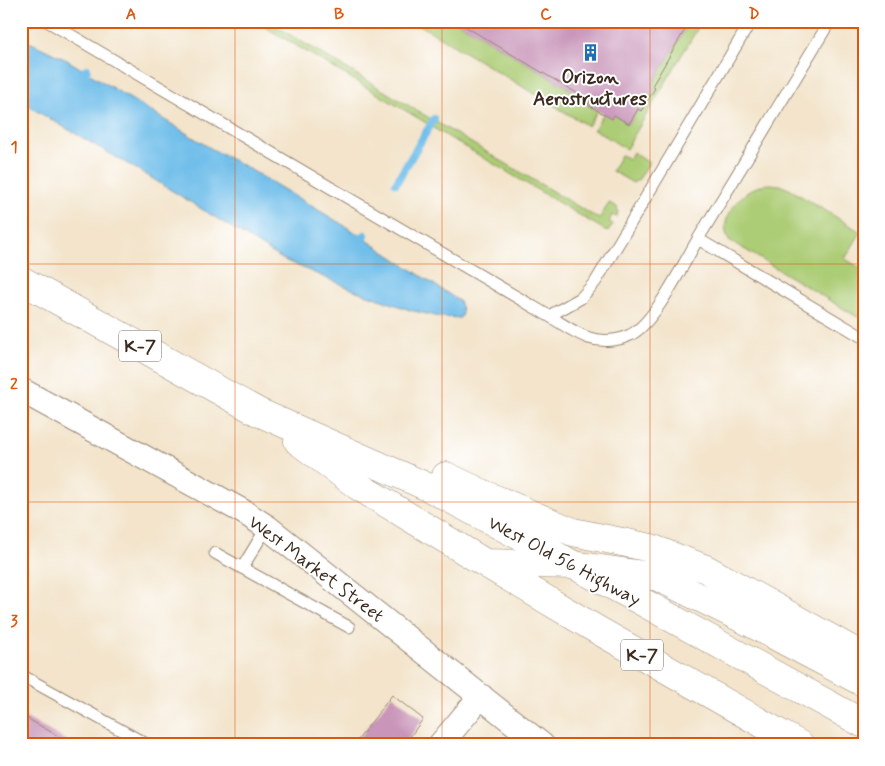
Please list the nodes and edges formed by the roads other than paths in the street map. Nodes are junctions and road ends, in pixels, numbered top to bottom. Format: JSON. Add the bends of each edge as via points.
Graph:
{"nodes":[{"id":1,"x":47,"y":21,"type":"edge"},
{"id":2,"x":751,"y":21,"type":"edge"},
{"id":3,"x":830,"y":21,"type":"edge"},
{"id":4,"x":698,"y":239,"type":"junction"},
{"id":5,"x":21,"y":280,"type":"edge"},
{"id":6,"x":549,"y":316,"type":"junction"},
{"id":7,"x":864,"y":338,"type":"edge"},
{"id":8,"x":21,"y":390,"type":"edge"},
{"id":9,"x":258,"y":412,"type":"junction"},
{"id":10,"x":267,"y":527,"type":"junction"},
{"id":11,"x":215,"y":553,"type":"dead end"},
{"id":12,"x":485,"y":564,"type":"junction"},
{"id":13,"x":573,"y":566,"type":"junction"},
{"id":14,"x":242,"y":568,"type":"junction"},
{"id":15,"x":350,"y":627,"type":"dead end"},
{"id":16,"x":864,"y":657,"type":"edge"},
{"id":17,"x":21,"y":674,"type":"edge"},
{"id":18,"x":864,"y":684,"type":"edge"},
{"id":19,"x":482,"y":696,"type":"junction"},
{"id":20,"x":864,"y":724,"type":"edge"},
{"id":21,"x":776,"y":736,"type":"edge"},
{"id":22,"x":148,"y":745,"type":"edge"},
{"id":23,"x":440,"y":745,"type":"edge"},
{"id":24,"x":542,"y":745,"type":"edge"},
{"id":25,"x":800,"y":745,"type":"edge"}],
"edges":[{"from":1,"to":6,"type":"lane"},
{"from":2,"to":6,"type":"lane","via":[[596,281],[581,298]]},
{"from":3,"to":4,"type":"lane"},
{"from":4,"to":6,"type":"lane","via":[[659,305],[645,324],[630,336],[608,340],[589,338]]},
{"from":4,"to":7,"type":"lane"},
{"from":5,"to":9,"type":"highway","name":"West Old 56 Highway","number":"K-7"},
{"from":8,"to":10,"type":"street","name":"West Market Street"},
{"from":9,"to":12,"type":"highway","name":"West Old 56 Highway","number":"K-7","via":[[358,486]]},
{"from":9,"to":13,"type":"highway","name":"West Old 56 Highway","number":"K-7","via":[[430,488]]},
{"from":9,"to":16,"type":"highway","via":[[388,449],[573,532],[651,548],[706,569]]},
{"from":10,"to":14,"type":"lane"},
{"from":10,"to":19,"type":"street","name":"West Market Street"},
{"from":11,"to":14,"type":"lane"},
{"from":12,"to":13,"type":"highway"},
{"from":12,"to":21,"type":"highway","name":"West Old 56 Highway","number":"K-7"},
{"from":13,"to":18,"type":"highway","via":[[658,577]]},
{"from":13,"to":20,"type":"highway","name":"West Old 56 Highway","number":"K-7"},
{"from":14,"to":15,"type":"lane"},
{"from":17,"to":22,"type":"lane"},
{"from":19,"to":23,"type":"street"},
{"from":19,"to":24,"type":"street","name":"West Market Street"},
{"from":21,"to":25,"type":"highway","name":"West Old 56 Highway","number":"K-7"}]}
